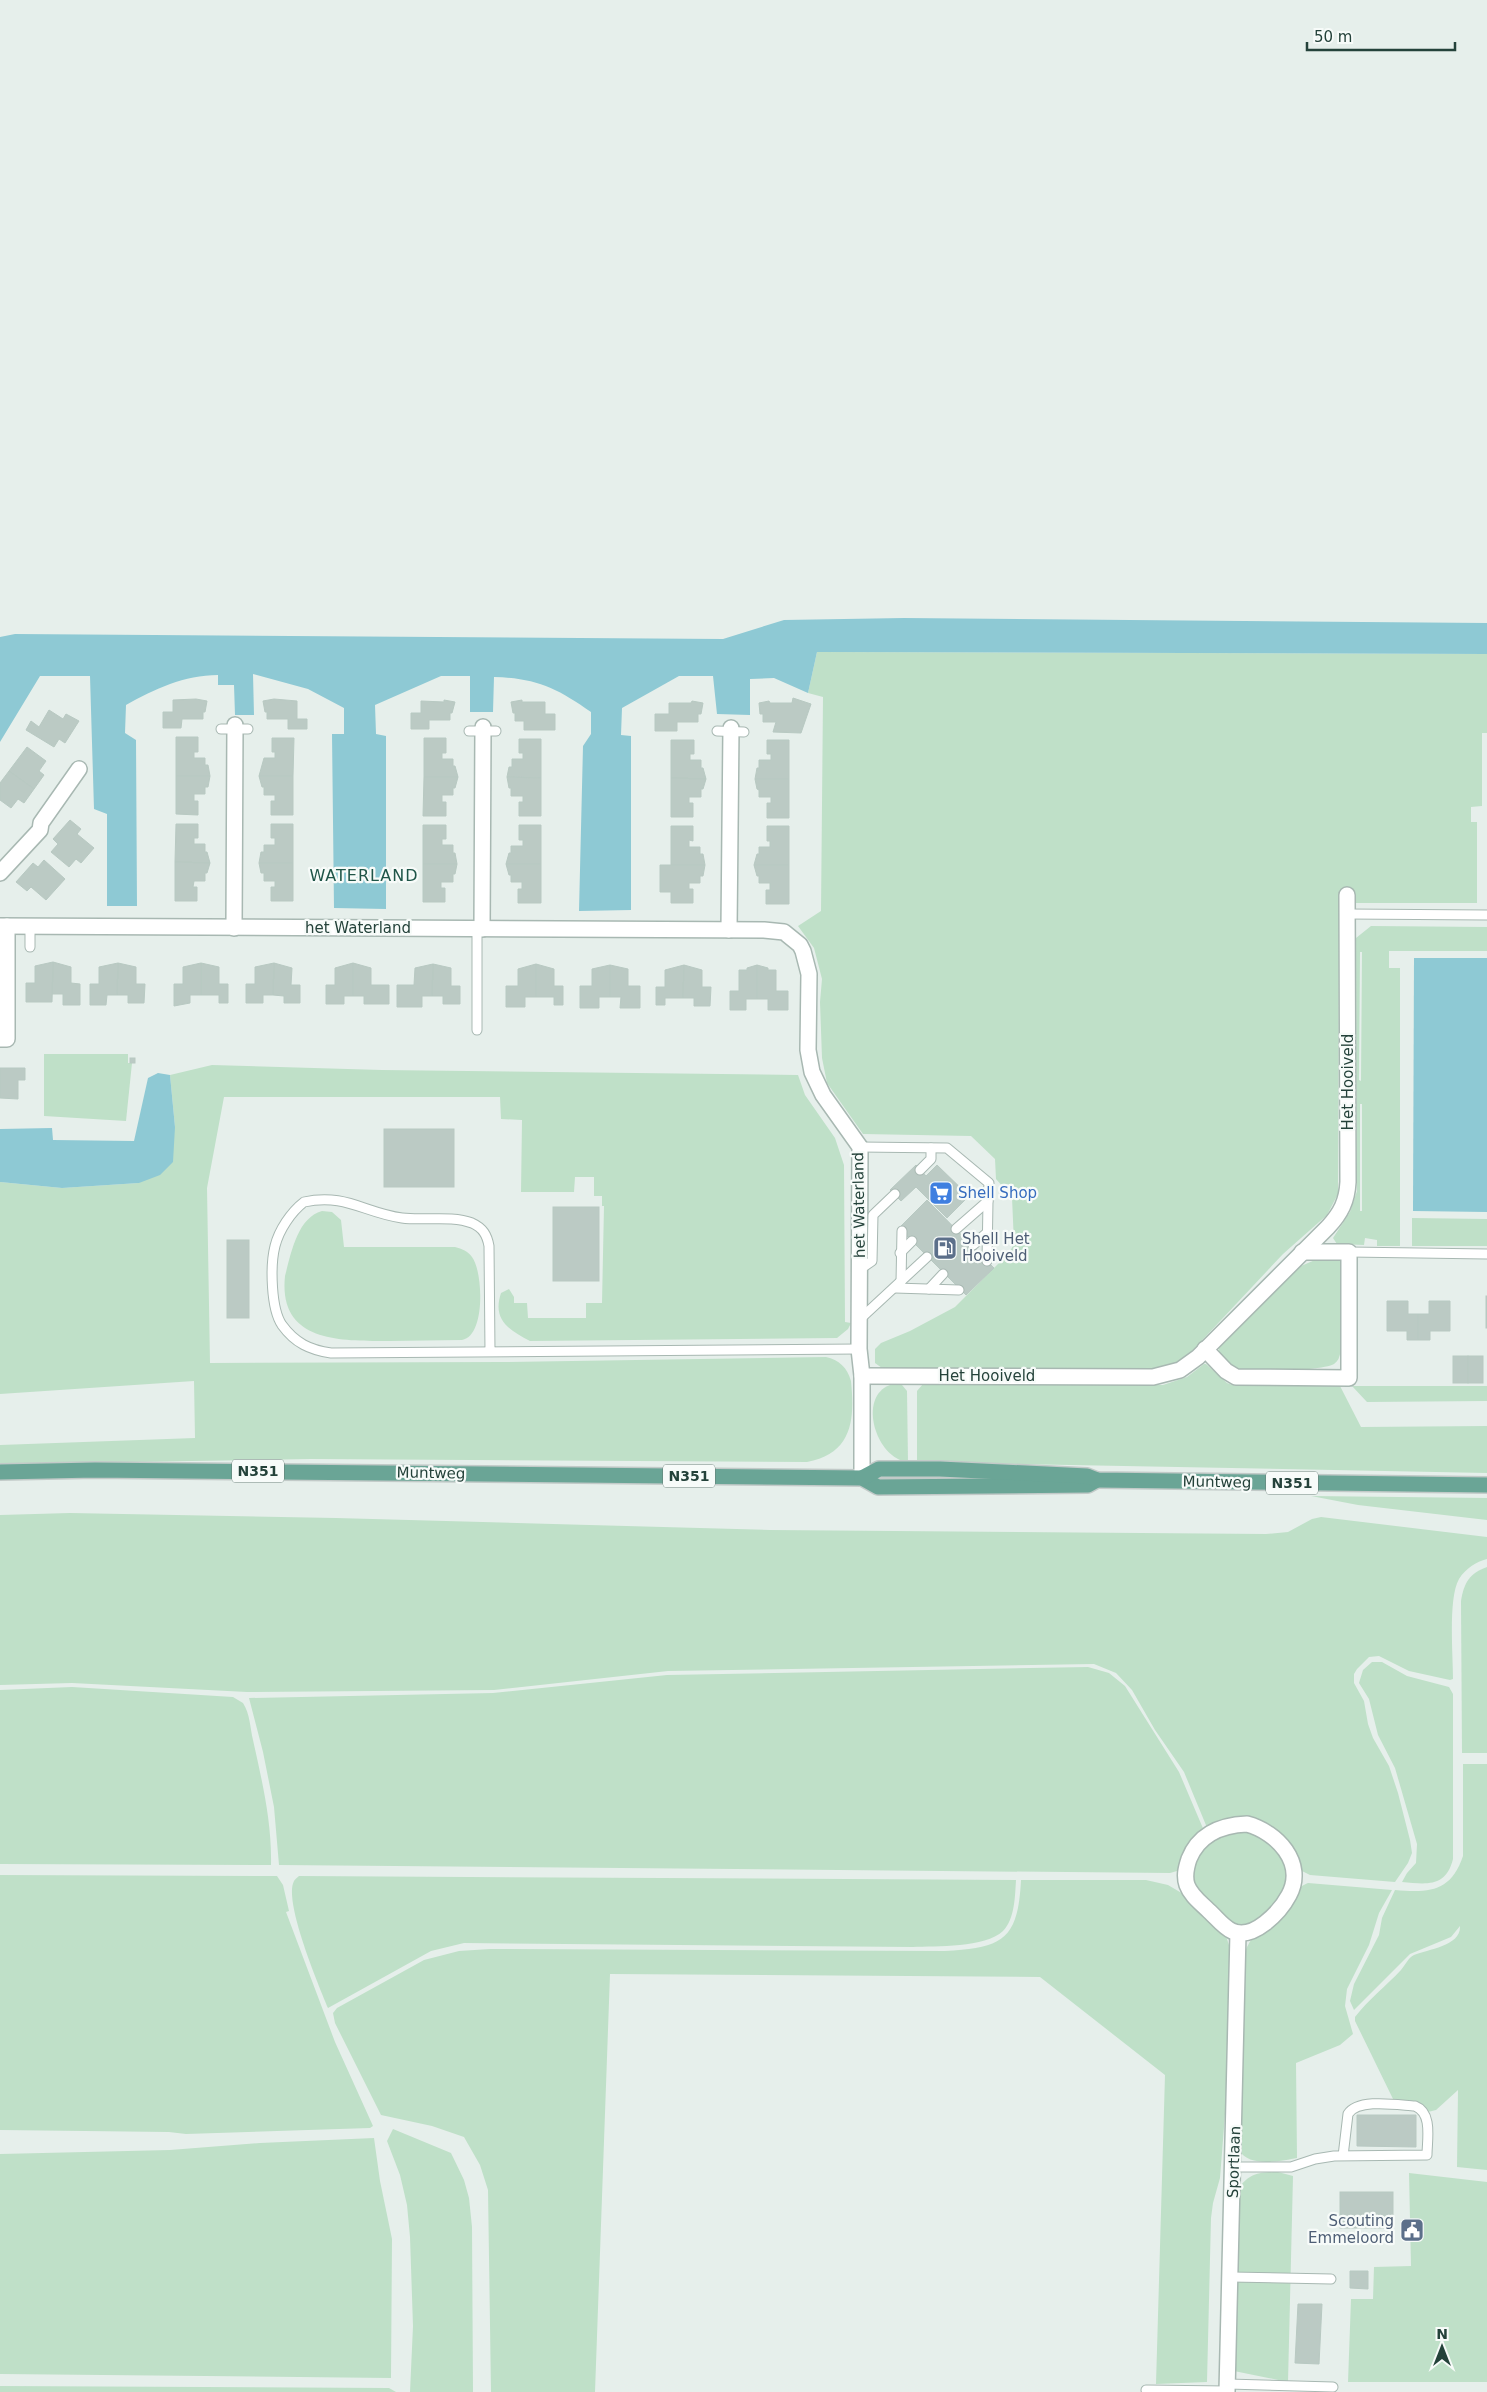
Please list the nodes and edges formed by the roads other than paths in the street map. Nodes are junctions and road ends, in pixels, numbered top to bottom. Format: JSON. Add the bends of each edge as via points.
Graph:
{"nodes":[{"id":1,"x":235,"y":728,"type":"dead end"},
{"id":2,"x":483,"y":730,"type":"dead end"},
{"id":3,"x":731,"y":731,"type":"dead end"},
{"id":4,"x":79,"y":769,"type":"dead end"},
{"id":5,"x":0,"y":873,"type":"edge"},
{"id":6,"x":1348,"y":895,"type":"dead end"},
{"id":7,"x":1348,"y":914,"type":"junction"},
{"id":8,"x":1487,"y":915,"type":"edge"},
{"id":9,"x":4,"y":926,"type":"edge"},
{"id":10,"x":30,"y":926,"type":"junction"},
{"id":11,"x":234,"y":928,"type":"junction"},
{"id":12,"x":479,"y":928,"type":"junction"},
{"id":13,"x":729,"y":930,"type":"junction"},
{"id":14,"x":30,"y":947,"type":"dead end"},
{"id":15,"x":477,"y":1030,"type":"dead end"},
{"id":16,"x":0,"y":1039,"type":"edge"},
{"id":17,"x":860,"y":1147,"type":"junction"},
{"id":18,"x":931,"y":1148,"type":"junction"},
{"id":19,"x":920,"y":1170,"type":"dead end"},
{"id":20,"x":895,"y":1194,"type":"dead end"},
{"id":21,"x":988,"y":1201,"type":"junction"},
{"id":22,"x":956,"y":1229,"type":"dead end"},
{"id":23,"x":902,"y":1231,"type":"dead end"},
{"id":24,"x":988,"y":1232,"type":"junction"},
{"id":25,"x":912,"y":1241,"type":"dead end"},
{"id":26,"x":973,"y":1245,"type":"dead end"},
{"id":27,"x":1302,"y":1252,"type":"junction"},
{"id":28,"x":1349,"y":1252,"type":"junction"},
{"id":29,"x":900,"y":1253,"type":"junction"},
{"id":30,"x":1487,"y":1254,"type":"edge"},
{"id":31,"x":927,"y":1257,"type":"dead end"},
{"id":32,"x":988,"y":1261,"type":"dead end"},
{"id":33,"x":859,"y":1270,"type":"junction"},
{"id":34,"x":943,"y":1274,"type":"dead end"},
{"id":35,"x":898,"y":1285,"type":"junction"},
{"id":36,"x":929,"y":1289,"type":"junction"},
{"id":37,"x":959,"y":1290,"type":"dead end"},
{"id":38,"x":859,"y":1320,"type":"junction"},
{"id":39,"x":859,"y":1349,"type":"junction"},
{"id":40,"x":1205,"y":1350,"type":"junction"},
{"id":41,"x":490,"y":1351,"type":"junction"},
{"id":42,"x":862,"y":1376,"type":"junction"},
{"id":43,"x":0,"y":1472,"type":"edge"},
{"id":44,"x":862,"y":1478,"type":"junction"},
{"id":45,"x":1487,"y":1485,"type":"edge"},
{"id":46,"x":1238,"y":1933,"type":"junction"},
{"id":47,"x":1343,"y":2156,"type":"junction"},
{"id":48,"x":1234,"y":2167,"type":"junction"},
{"id":49,"x":1231,"y":2277,"type":"junction"},
{"id":50,"x":1331,"y":2279,"type":"dead end"},
{"id":51,"x":1333,"y":2387,"type":"dead end"},
{"id":52,"x":1228,"y":2389,"type":"edge"},
{"id":53,"x":1146,"y":2390,"type":"dead end"}],
"edges":[{"from":1,"to":11,"type":"street"},
{"from":2,"to":12,"type":"street"},
{"from":3,"to":13,"type":"street"},
{"from":4,"to":5,"type":"street","via":[[41,823],[40,830]]},
{"from":6,"to":7,"type":"street","name":"Het Hooiveld"},
{"from":7,"to":8,"type":"lane"},
{"from":7,"to":27,"type":"street","name":"Het Hooiveld","via":[[1348,1192],[1339,1214]]},
{"from":9,"to":10,"type":"street","name":"het Waterland"},
{"from":9,"to":16,"type":"street","name":"het Waterland","via":[[7,1039]]},
{"from":10,"to":11,"type":"street","name":"het Waterland"},
{"from":10,"to":14,"type":"lane"},
{"from":11,"to":12,"type":"street","name":"het Waterland"},
{"from":12,"to":13,"type":"street","name":"het Waterland"},
{"from":12,"to":15,"type":"lane"},
{"from":13,"to":17,"type":"street","name":"het Waterland","via":[[777,930],[800,945],[808,966],[808,1050],[812,1072],[823,1095]]},
{"from":17,"to":18,"type":"lane"},
{"from":17,"to":33,"type":"street","name":"het Waterland"},
{"from":18,"to":19,"type":"lane","via":[[931,1159]]},
{"from":18,"to":21,"type":"lane","via":[[947,1148],[989,1183]]},
{"from":20,"to":33,"type":"lane","via":[[873,1215],[872,1261]]},
{"from":21,"to":22,"type":"lane"},
{"from":21,"to":24,"type":"lane"},
{"from":23,"to":29,"type":"lane"},
{"from":24,"to":26,"type":"lane"},
{"from":24,"to":32,"type":"lane"},
{"from":25,"to":29,"type":"lane"},
{"from":27,"to":28,"type":"street"},
{"from":27,"to":40,"type":"street","name":"Het Hooiveld"},
{"from":28,"to":30,"type":"lane"},
{"from":28,"to":40,"type":"street","via":[[1349,1378],[1236,1377],[1226,1372]]},
{"from":29,"to":35,"type":"lane"},
{"from":31,"to":35,"type":"lane"},
{"from":33,"to":38,"type":"street","name":"het Waterland"},
{"from":34,"to":36,"type":"lane"},
{"from":35,"to":36,"type":"lane"},
{"from":35,"to":38,"type":"lane"},
{"from":36,"to":37,"type":"lane"},
{"from":38,"to":39,"type":"street","name":"het Waterland"},
{"from":39,"to":41,"type":"lane"},
{"from":39,"to":42,"type":"street","name":"het Waterland"},
{"from":40,"to":42,"type":"street","name":"Het Hooiveld","via":[[1180,1370],[1153,1377]]},
{"from":41,"to":41,"type":"lane","via":[[489,1246],[488,1237],[479,1227],[458,1220],[400,1218],[328,1199],[304,1202],[287,1222],[274,1248],[275,1308],[282,1324],[303,1345],[331,1353]]},
{"from":42,"to":44,"type":"street"},
{"from":43,"to":44,"type":"main road","name":"Muntweg","number":"N351","via":[[95,1470]]},
{"from":44,"to":45,"type":"main road","name":"Muntweg","number":"N351","via":[[878,1487],[1088,1485],[1097,1480]]},
{"from":46,"to":46,"type":"street","via":[[1248,1932],[1278,1912],[1292,1890],[1294,1878],[1289,1856],[1279,1842],[1262,1828],[1247,1824],[1227,1826],[1208,1835],[1196,1846],[1185,1873],[1192,1895],[1225,1926]]},
{"from":46,"to":48,"type":"street","name":"Sportlaan"},
{"from":47,"to":47,"type":"lane","via":[[1427,2156],[1427,2116],[1415,2106],[1356,2106],[1348,2114]]},
{"from":47,"to":48,"type":"lane","via":[[1315,2159],[1291,2167]]},
{"from":48,"to":49,"type":"street","name":"Sportlaan"},
{"from":49,"to":50,"type":"lane"},
{"from":49,"to":52,"type":"street","name":"Sportlaan"},
{"from":51,"to":52,"type":"lane"},
{"from":52,"to":53,"type":"lane"}]}
